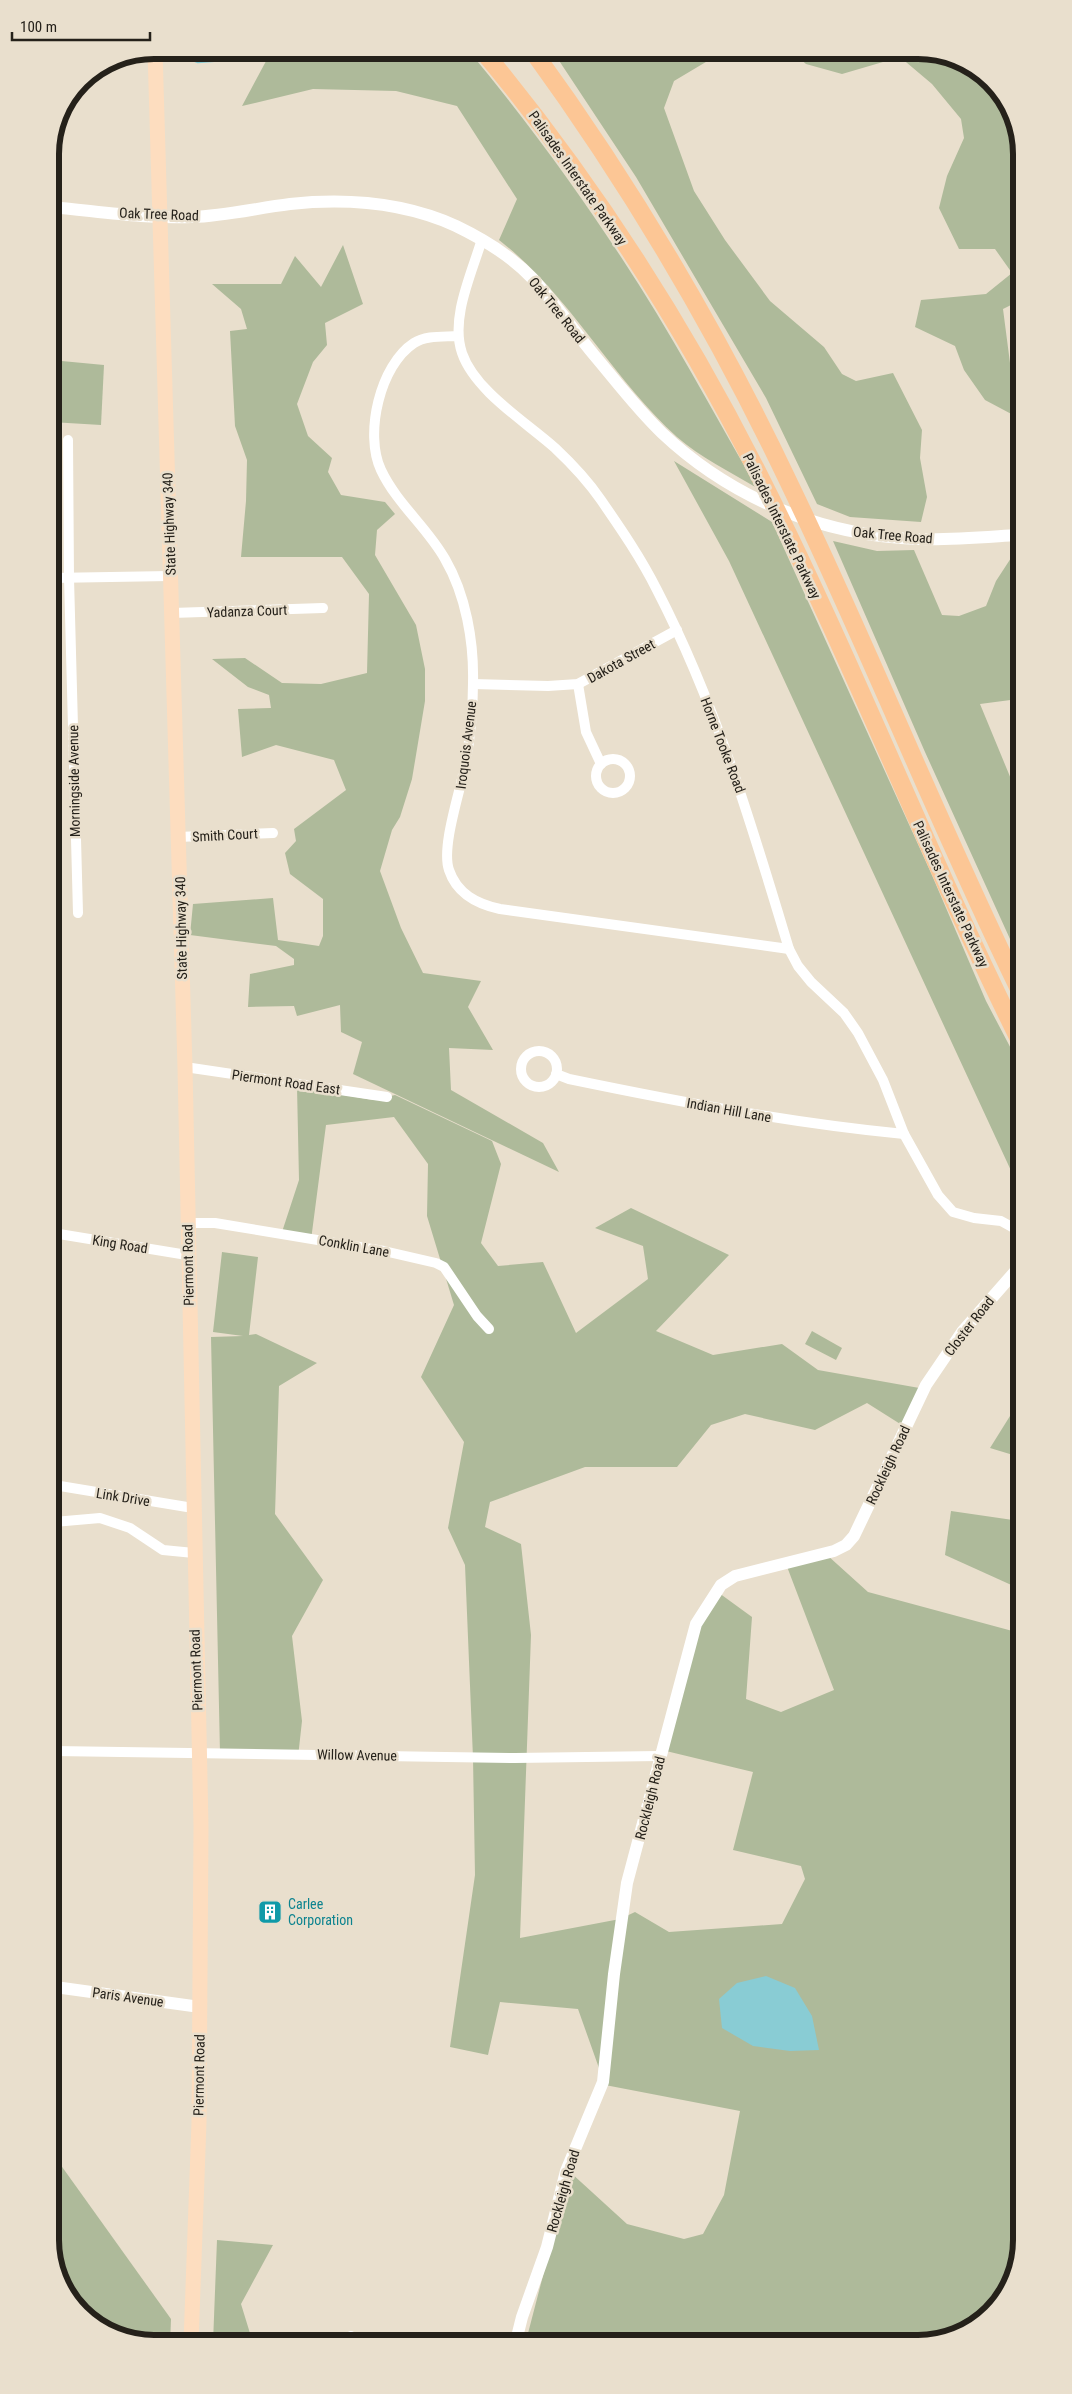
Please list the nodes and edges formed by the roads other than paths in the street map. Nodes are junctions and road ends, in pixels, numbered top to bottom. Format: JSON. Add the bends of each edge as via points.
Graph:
{"nodes":[{"id":1,"x":155,"y":59,"type":"edge"},
{"id":2,"x":489,"y":59,"type":"edge"},
{"id":3,"x":538,"y":59,"type":"edge"},
{"id":4,"x":59,"y":208,"type":"edge"},
{"id":5,"x":160,"y":217,"type":"junction"},
{"id":6,"x":482,"y":239,"type":"junction"},
{"id":7,"x":458,"y":336,"type":"junction"},
{"id":8,"x":68,"y":440,"type":"dead end"},
{"id":9,"x":1013,"y":535,"type":"edge"},
{"id":10,"x":170,"y":576,"type":"junction"},
{"id":11,"x":59,"y":578,"type":"edge"},
{"id":12,"x":69,"y":578,"type":"junction"},
{"id":13,"x":323,"y":608,"type":"dead end"},
{"id":14,"x":172,"y":613,"type":"junction"},
{"id":15,"x":677,"y":630,"type":"junction"},
{"id":16,"x":473,"y":684,"type":"junction"},
{"id":17,"x":578,"y":684,"type":"junction"},
{"id":18,"x":601,"y":764,"type":"dead end"},
{"id":19,"x":272,"y":832,"type":"dead end"},
{"id":20,"x":178,"y":837,"type":"junction"},
{"id":21,"x":78,"y":913,"type":"dead end"},
{"id":22,"x":789,"y":948,"type":"junction"},
{"id":23,"x":1013,"y":976,"type":"edge"},
{"id":24,"x":182,"y":997,"type":"joint"},
{"id":25,"x":1013,"y":1026,"type":"edge"},
{"id":26,"x":185,"y":1067,"type":"junction"},
{"id":27,"x":556,"y":1074,"type":"dead end"},
{"id":28,"x":387,"y":1097,"type":"dead end"},
{"id":29,"x":904,"y":1134,"type":"junction"},
{"id":30,"x":186,"y":1223,"type":"junction"},
{"id":31,"x":1013,"y":1228,"type":"edge"},
{"id":32,"x":59,"y":1234,"type":"edge"},
{"id":33,"x":187,"y":1255,"type":"junction"},
{"id":34,"x":1013,"y":1273,"type":"edge"},
{"id":35,"x":489,"y":1329,"type":"dead end"},
{"id":36,"x":939,"y":1364,"type":"joint"},
{"id":37,"x":59,"y":1486,"type":"edge"},
{"id":38,"x":193,"y":1508,"type":"junction"},
{"id":39,"x":59,"y":1523,"type":"edge"},
{"id":40,"x":194,"y":1554,"type":"junction"},
{"id":41,"x":59,"y":1751,"type":"edge"},
{"id":42,"x":199,"y":1752,"type":"junction"},
{"id":43,"x":659,"y":1756,"type":"junction"},
{"id":44,"x":59,"y":1988,"type":"edge"},
{"id":45,"x":200,"y":2006,"type":"junction"},
{"id":46,"x":191,"y":2335,"type":"edge"},
{"id":47,"x":518,"y":2335,"type":"edge"}],
"edges":[{"from":1,"to":5,"type":"main road","name":"State Highway 340"},
{"from":2,"to":25,"type":"highway","name":"Palisades Interstate Parkway","via":[[549,135],[611,224],[678,329],[728,416],[788,535]]},
{"from":3,"to":23,"type":"highway","name":"Palisades Interstate Parkway","via":[[644,218],[756,416],[812,531]]},
{"from":4,"to":5,"type":"street","name":"Oak Tree Road"},
{"from":5,"to":6,"type":"street","name":"Oak Tree Road","via":[[216,216],[290,204],[376,203],[416,211]]},
{"from":5,"to":10,"type":"main road","name":"State Highway 340"},
{"from":6,"to":7,"type":"street","name":"Horne Tooke Road","via":[[461,313]]},
{"from":6,"to":9,"type":"street","name":"Oak Tree Road","via":[[533,278],[619,386],[660,431],[720,479],[781,510],[844,530],[920,539]]},
{"from":7,"to":15,"type":"street","name":"Horne Tooke Road","via":[[462,354],[484,386],[555,448],[599,497],[640,558]]},
{"from":7,"to":16,"type":"street","name":"Iroquois Avenue","via":[[433,337],[416,342],[401,353],[389,370],[381,393],[374,420],[375,445],[380,468],[390,489],[446,559],[458,588],[466,618]]},
{"from":8,"to":12,"type":"street","name":"Morningside Avenue"},
{"from":10,"to":12,"type":"street"},
{"from":10,"to":14,"type":"main road","name":"State Highway 340"},
{"from":11,"to":12,"type":"street"},
{"from":12,"to":21,"type":"street","name":"Morningside Avenue"},
{"from":13,"to":14,"type":"street","name":"Yadanza Court"},
{"from":14,"to":20,"type":"main road","name":"State Highway 340"},
{"from":15,"to":17,"type":"street","name":"Dakota Street"},
{"from":15,"to":22,"type":"street","name":"Horne Tooke Road","via":[[742,793]]},
{"from":16,"to":17,"type":"street","name":"Dakota Street"},
{"from":16,"to":22,"type":"street","name":"Iroquois Avenue","via":[[465,764],[446,852],[449,870],[467,896],[480,904],[500,909]]},
{"from":17,"to":18,"type":"street","via":[[586,732]]},
{"from":19,"to":20,"type":"street","name":"Smith Court"},
{"from":20,"to":24,"type":"main road","name":"State Highway 340"},
{"from":22,"to":29,"type":"street","name":"Horne Tooke Road","via":[[798,966],[844,1013],[858,1033],[883,1080]]},
{"from":24,"to":26,"type":"main road","name":"Piermont Road"},
{"from":26,"to":28,"type":"street","name":"Piermont Road East"},
{"from":26,"to":30,"type":"main road","name":"Piermont Road"},
{"from":27,"to":29,"type":"street","name":"Indian Hill Lane","via":[[701,1106],[826,1126]]},
{"from":29,"to":31,"type":"street","name":"Horne Tooke Road","via":[[938,1195],[952,1212],[1000,1221]]},
{"from":30,"to":33,"type":"main road","name":"Piermont Road"},
{"from":30,"to":35,"type":"street","name":"Conklin Lane","via":[[215,1223],[384,1251],[436,1263],[444,1267]]},
{"from":32,"to":33,"type":"street","name":"King Road"},
{"from":33,"to":38,"type":"main road","name":"Piermont Road"},
{"from":34,"to":36,"type":"street","name":"Closter Road","via":[[988,1300]]},
{"from":36,"to":43,"type":"street","name":"Rockleigh Road","via":[[863,1520],[846,1545],[834,1551],[735,1576],[721,1585],[696,1624]]},
{"from":37,"to":38,"type":"street","name":"Link Drive"},
{"from":38,"to":40,"type":"main road","name":"Piermont Road"},
{"from":39,"to":40,"type":"street","via":[[100,1518],[130,1528],[163,1550]]},
{"from":40,"to":42,"type":"main road","name":"Piermont Road"},
{"from":41,"to":42,"type":"street","name":"Willow Avenue"},
{"from":42,"to":43,"type":"street","name":"Willow Avenue","via":[[515,1758]]},
{"from":42,"to":45,"type":"main road","name":"Piermont Road"},
{"from":43,"to":47,"type":"street","name":"Rockleigh Road","via":[[627,1882],[603,2082],[566,2171],[547,2247]]},
{"from":44,"to":45,"type":"street","name":"Paris Avenue"},
{"from":45,"to":46,"type":"main road","name":"Piermont Road"}]}
